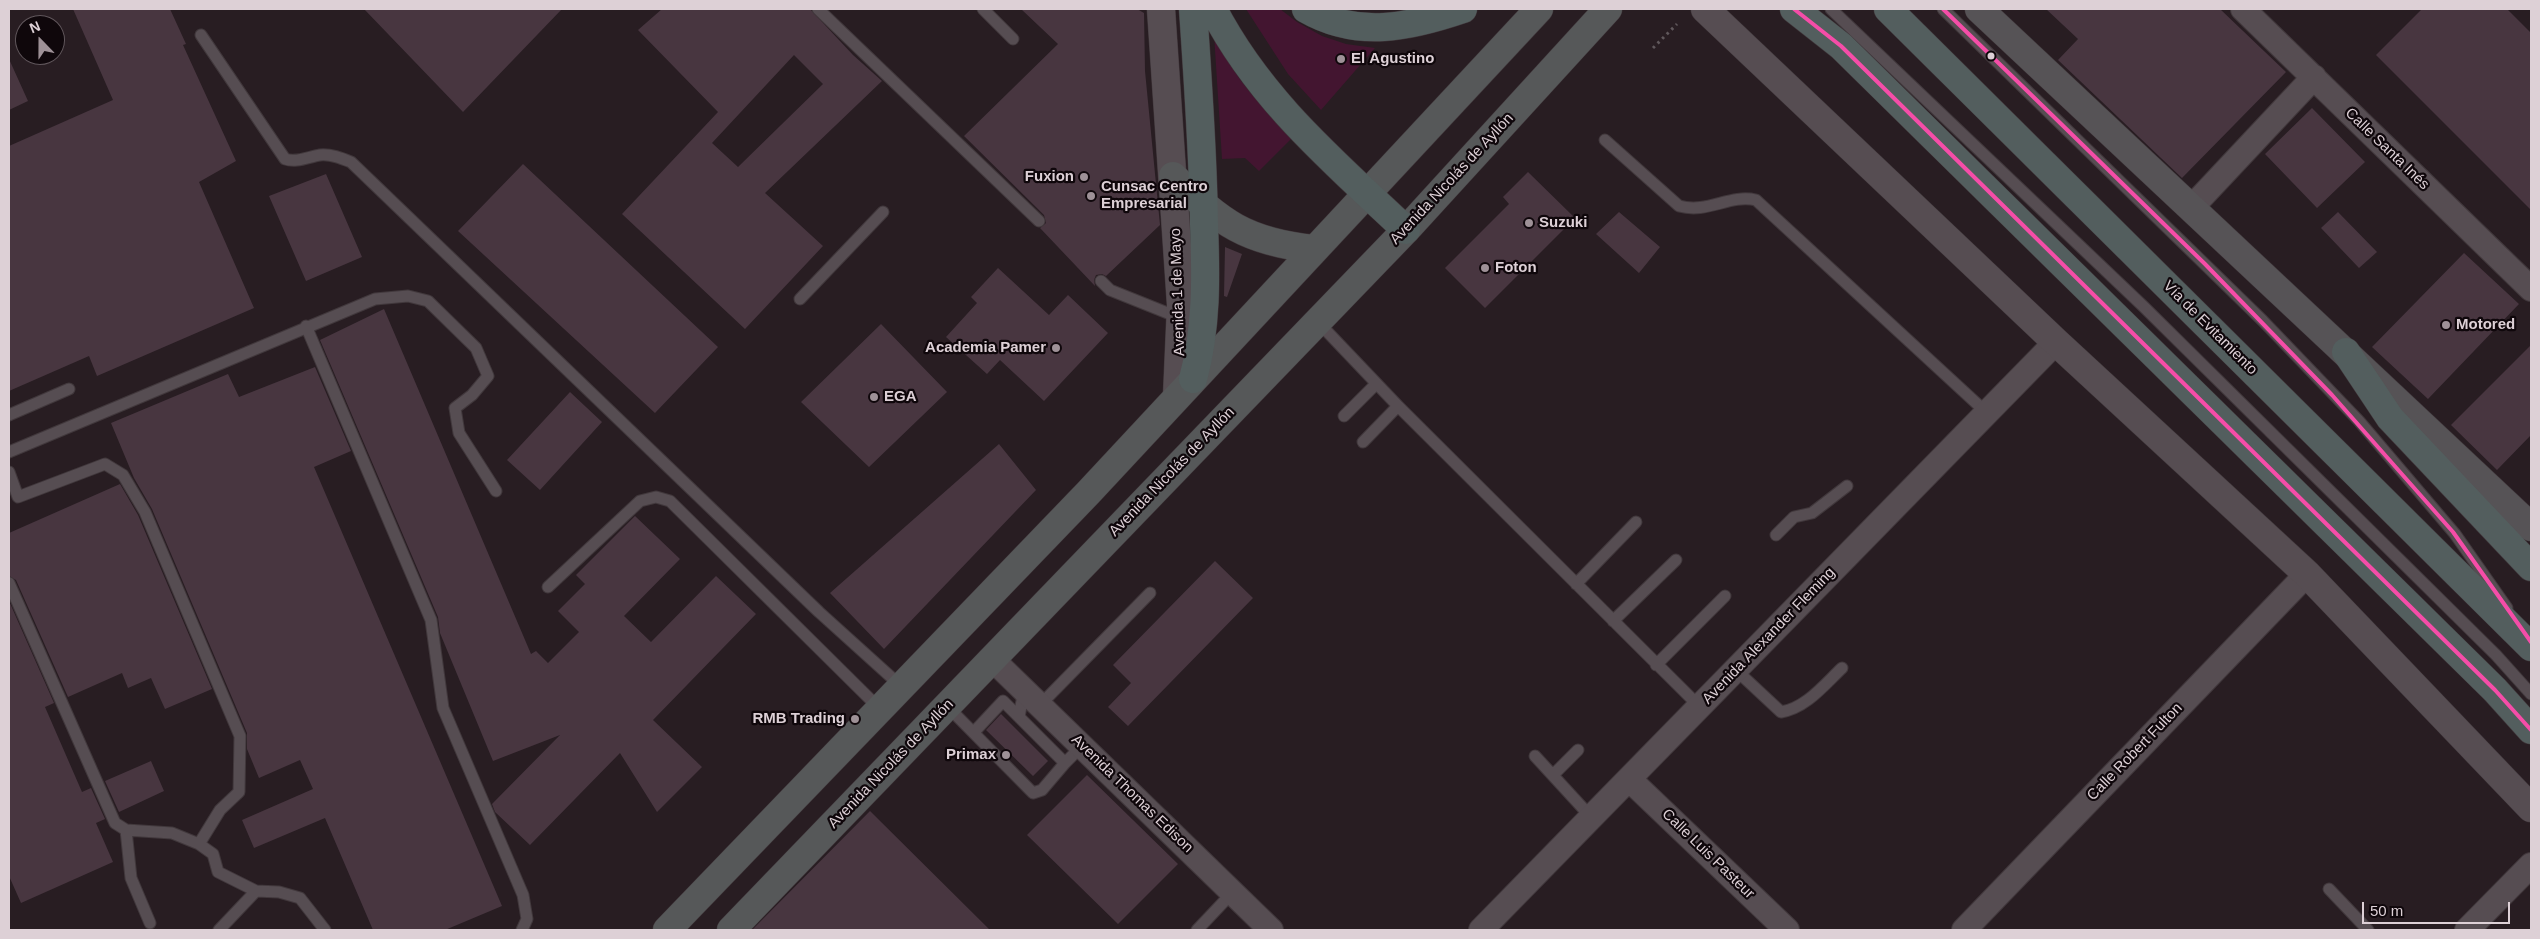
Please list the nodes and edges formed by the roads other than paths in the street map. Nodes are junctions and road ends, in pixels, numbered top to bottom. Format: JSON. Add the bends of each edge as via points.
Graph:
{"nodes":[{"id":1,"x":818,"y":9,"type":"edge"},
{"id":2,"x":983,"y":9,"type":"edge"},
{"id":3,"x":1161,"y":9,"type":"edge"},
{"id":4,"x":1193,"y":9,"type":"edge"},
{"id":5,"x":1213,"y":9,"type":"edge"},
{"id":6,"x":1306,"y":9,"type":"edge"},
{"id":7,"x":1463,"y":9,"type":"edge"},
{"id":8,"x":1539,"y":9,"type":"edge"},
{"id":9,"x":1608,"y":9,"type":"edge"},
{"id":10,"x":1705,"y":9,"type":"edge"},
{"id":11,"x":1794,"y":9,"type":"edge"},
{"id":12,"x":1831,"y":9,"type":"edge"},
{"id":13,"x":1888,"y":9,"type":"edge"},
{"id":14,"x":1943,"y":9,"type":"edge"},
{"id":15,"x":1979,"y":9,"type":"edge"},
{"id":16,"x":2243,"y":9,"type":"edge"},
{"id":17,"x":201,"y":35,"type":"dead end"},
{"id":18,"x":1013,"y":39,"type":"dead end"},
{"id":19,"x":2314,"y":77,"type":"junction"},
{"id":20,"x":1605,"y":140,"type":"dead end"},
{"id":21,"x":1173,"y":176,"type":"junction"},
{"id":22,"x":1367,"y":194,"type":"junction"},
{"id":23,"x":1204,"y":207,"type":"junction"},
{"id":24,"x":2192,"y":207,"type":"junction"},
{"id":25,"x":882,"y":212,"type":"dead end"},
{"id":26,"x":1039,"y":221,"type":"dead end"},
{"id":27,"x":1406,"y":230,"type":"junction"},
{"id":28,"x":1314,"y":249,"type":"junction"},
{"id":29,"x":1101,"y":281,"type":"dead end"},
{"id":30,"x":2531,"y":290,"type":"edge"},
{"id":31,"x":800,"y":299,"type":"dead end"},
{"id":32,"x":1181,"y":319,"type":"junction"},
{"id":33,"x":1318,"y":322,"type":"junction"},
{"id":34,"x":306,"y":326,"type":"junction"},
{"id":35,"x":2056,"y":342,"type":"junction"},
{"id":36,"x":2346,"y":352,"type":"junction"},
{"id":37,"x":1376,"y":384,"type":"junction"},
{"id":38,"x":1185,"y":387,"type":"junction"},
{"id":39,"x":69,"y":388,"type":"dead end"},
{"id":40,"x":1398,"y":406,"type":"junction"},
{"id":41,"x":1987,"y":413,"type":"junction"},
{"id":42,"x":9,"y":415,"type":"edge"},
{"id":43,"x":1344,"y":416,"type":"dead end"},
{"id":44,"x":1364,"y":442,"type":"dead end"},
{"id":45,"x":9,"y":452,"type":"edge"},
{"id":46,"x":9,"y":472,"type":"edge"},
{"id":47,"x":1847,"y":486,"type":"dead end"},
{"id":48,"x":496,"y":491,"type":"dead end"},
{"id":49,"x":18,"y":497,"type":"junction"},
{"id":50,"x":9,"y":505,"type":"edge"},
{"id":51,"x":1636,"y":522,"type":"dead end"},
{"id":52,"x":2531,"y":527,"type":"edge"},
{"id":53,"x":1776,"y":535,"type":"dead end"},
{"id":54,"x":1676,"y":560,"type":"dead end"},
{"id":55,"x":2531,"y":567,"type":"edge"},
{"id":56,"x":2307,"y":574,"type":"junction"},
{"id":57,"x":9,"y":583,"type":"edge"},
{"id":58,"x":1576,"y":584,"type":"junction"},
{"id":59,"x":548,"y":587,"type":"dead end"},
{"id":60,"x":1150,"y":593,"type":"dead end"},
{"id":61,"x":1725,"y":596,"type":"dead end"},
{"id":62,"x":1613,"y":621,"type":"junction"},
{"id":63,"x":2531,"y":642,"type":"edge"},
{"id":64,"x":2531,"y":647,"type":"edge"},
{"id":65,"x":992,"y":659,"type":"junction"},
{"id":66,"x":1656,"y":664,"type":"junction"},
{"id":67,"x":1842,"y":668,"type":"dead end"},
{"id":68,"x":1736,"y":670,"type":"junction"},
{"id":69,"x":902,"y":687,"type":"junction"},
{"id":70,"x":2531,"y":694,"type":"edge"},
{"id":71,"x":1032,"y":698,"type":"junction"},
{"id":72,"x":948,"y":706,"type":"junction"},
{"id":73,"x":1700,"y":707,"type":"junction"},
{"id":74,"x":880,"y":709,"type":"junction"},
{"id":75,"x":1019,"y":717,"type":"junction"},
{"id":76,"x":2531,"y":730,"type":"edge"},
{"id":77,"x":974,"y":732,"type":"junction"},
{"id":78,"x":1082,"y":746,"type":"junction"},
{"id":79,"x":1578,"y":750,"type":"dead end"},
{"id":80,"x":1535,"y":756,"type":"dead end"},
{"id":81,"x":1065,"y":762,"type":"junction"},
{"id":82,"x":1553,"y":776,"type":"junction"},
{"id":83,"x":1629,"y":779,"type":"junction"},
{"id":84,"x":2531,"y":808,"type":"edge"},
{"id":85,"x":1591,"y":817,"type":"junction"},
{"id":86,"x":126,"y":830,"type":"junction"},
{"id":87,"x":199,"y":844,"type":"junction"},
{"id":88,"x":2531,"y":865,"type":"edge"},
{"id":89,"x":2329,"y":888,"type":"dead end"},
{"id":90,"x":256,"y":891,"type":"junction"},
{"id":91,"x":1232,"y":893,"type":"junction"},
{"id":92,"x":150,"y":923,"type":"dead end"},
{"id":93,"x":219,"y":930,"type":"edge"},
{"id":94,"x":326,"y":930,"type":"edge"},
{"id":95,"x":522,"y":930,"type":"edge"},
{"id":96,"x":667,"y":930,"type":"edge"},
{"id":97,"x":731,"y":930,"type":"edge"},
{"id":98,"x":1196,"y":930,"type":"edge"},
{"id":99,"x":1271,"y":930,"type":"edge"},
{"id":100,"x":1481,"y":930,"type":"edge"},
{"id":101,"x":1787,"y":930,"type":"edge"},
{"id":102,"x":1964,"y":930,"type":"edge"},
{"id":103,"x":2368,"y":930,"type":"edge"},
{"id":104,"x":2467,"y":930,"type":"edge"}],
"edges":[{"from":1,"to":26,"type":"lane"},
{"from":2,"to":18,"type":"lane"},
{"from":3,"to":21,"type":"street","name":"Avenida 1 de Mayo"},
{"from":4,"to":23,"type":"highway"},
{"from":5,"to":22,"type":"highway","via":[[1240,57],[1266,92],[1309,139]]},
{"from":6,"to":7,"type":"highway","via":[[1354,25],[1393,28]]},
{"from":8,"to":22,"type":"main road"},
{"from":9,"to":27,"type":"main road","name":"Avenida Nicolás de Ayllón"},
{"from":10,"to":35,"type":"street"},
{"from":11,"to":76,"type":"highway","via":[[1841,46],[2495,690]]},
{"from":12,"to":70,"type":"lane","via":[[2144,307],[2496,655]]},
{"from":13,"to":64,"type":"highway","name":"Vía de Evitamiento"},
{"from":14,"to":63,"type":"lane","via":[[2264,321],[2358,421],[2455,534]]},
{"from":15,"to":24,"type":"main road"},
{"from":16,"to":19,"type":"street","name":"Calle Santa Inés"},
{"from":17,"to":69,"type":"lane","via":[[285,159],[291,161],[322,155],[351,162],[812,606]]},
{"from":19,"to":24,"type":"street"},
{"from":19,"to":30,"type":"street","name":"Calle Santa Inés"},
{"from":20,"to":41,"type":"lane","via":[[1679,206],[1692,210],[1747,198],[1756,200]]},
{"from":21,"to":23,"type":"main road"},
{"from":21,"to":32,"type":"street","name":"Avenida 1 de Mayo"},
{"from":22,"to":27,"type":"highway"},
{"from":22,"to":28,"type":"main road"},
{"from":23,"to":28,"type":"main road","via":[[1238,230],[1257,238],[1285,246]]},
{"from":23,"to":38,"type":"highway","via":[[1206,287],[1202,340]]},
{"from":24,"to":36,"type":"main road"},
{"from":25,"to":31,"type":"lane"},
{"from":27,"to":33,"type":"main road","name":"Avenida Nicolás de Ayllón"},
{"from":28,"to":38,"type":"main road"},
{"from":29,"to":32,"type":"lane","via":[[1110,290]]},
{"from":32,"to":38,"type":"street","name":"Avenida 1 de Mayo"},
{"from":33,"to":37,"type":"lane"},
{"from":33,"to":65,"type":"main road","name":"Avenida Nicolás de Ayllón"},
{"from":34,"to":45,"type":"lane"},
{"from":34,"to":48,"type":"lane","via":[[375,299],[408,296],[428,301],[476,348],[488,376],[472,395],[455,408],[459,433]]},
{"from":34,"to":95,"type":"lane","via":[[431,620],[443,708],[522,895],[528,919]]},
{"from":35,"to":41,"type":"street","name":"Avenida Alexander Fleming"},
{"from":35,"to":56,"type":"street"},
{"from":36,"to":52,"type":"main road"},
{"from":36,"to":55,"type":"highway","via":[[2390,418]]},
{"from":37,"to":40,"type":"lane"},
{"from":37,"to":43,"type":"lane"},
{"from":38,"to":69,"type":"main road"},
{"from":39,"to":42,"type":"lane"},
{"from":40,"to":44,"type":"lane"},
{"from":40,"to":58,"type":"lane"},
{"from":41,"to":68,"type":"street","name":"Avenida Alexander Fleming"},
{"from":46,"to":49,"type":"lane"},
{"from":47,"to":53,"type":"lane","via":[[1812,513],[1794,517]]},
{"from":49,"to":50,"type":"lane"},
{"from":49,"to":87,"type":"lane","via":[[105,464],[123,475],[146,512],[240,736],[239,792],[220,810]]},
{"from":51,"to":58,"type":"lane"},
{"from":54,"to":62,"type":"lane"},
{"from":56,"to":84,"type":"street"},
{"from":56,"to":102,"type":"street","name":"Calle Robert Fulton"},
{"from":57,"to":86,"type":"lane","via":[[115,823]]},
{"from":58,"to":62,"type":"lane"},
{"from":59,"to":74,"type":"lane","via":[[640,501],[656,496],[670,500]]},
{"from":60,"to":71,"type":"lane"},
{"from":61,"to":66,"type":"lane"},
{"from":62,"to":66,"type":"lane"},
{"from":65,"to":71,"type":"street","name":"Avenida Thomas Edison"},
{"from":65,"to":72,"type":"main road","name":"Avenida Nicolás de Ayllón"},
{"from":66,"to":73,"type":"lane"},
{"from":67,"to":68,"type":"lane","via":[[1803,704],[1781,712]]},
{"from":68,"to":73,"type":"street","name":"Avenida Alexander Fleming"},
{"from":69,"to":74,"type":"main road"},
{"from":71,"to":75,"type":"lane"},
{"from":71,"to":78,"type":"street","name":"Avenida Thomas Edison"},
{"from":72,"to":77,"type":"lane"},
{"from":72,"to":97,"type":"main road","name":"Avenida Nicolás de Ayllón"},
{"from":73,"to":83,"type":"street","name":"Avenida Alexander Fleming"},
{"from":74,"to":96,"type":"main road"},
{"from":75,"to":77,"type":"lane","via":[[1003,701]]},
{"from":75,"to":81,"type":"lane"},
{"from":77,"to":81,"type":"lane","via":[[1034,793],[1042,790]]},
{"from":78,"to":81,"type":"lane"},
{"from":78,"to":91,"type":"street","name":"Avenida Thomas Edison"},
{"from":79,"to":82,"type":"lane"},
{"from":80,"to":82,"type":"lane"},
{"from":82,"to":85,"type":"lane"},
{"from":83,"to":85,"type":"street","name":"Avenida Alexander Fleming"},
{"from":83,"to":101,"type":"street","name":"Calle Luis Pasteur"},
{"from":85,"to":100,"type":"street","name":"Avenida Alexander Fleming"},
{"from":86,"to":87,"type":"lane","via":[[172,833]]},
{"from":86,"to":92,"type":"lane","via":[[131,878]]},
{"from":87,"to":90,"type":"lane","via":[[213,854],[218,872]]},
{"from":88,"to":104,"type":"street"},
{"from":89,"to":103,"type":"lane"},
{"from":90,"to":93,"type":"lane"},
{"from":90,"to":94,"type":"lane","via":[[279,892],[300,898]]},
{"from":91,"to":98,"type":"lane"},
{"from":91,"to":99,"type":"street","name":"Avenida Thomas Edison"}]}
